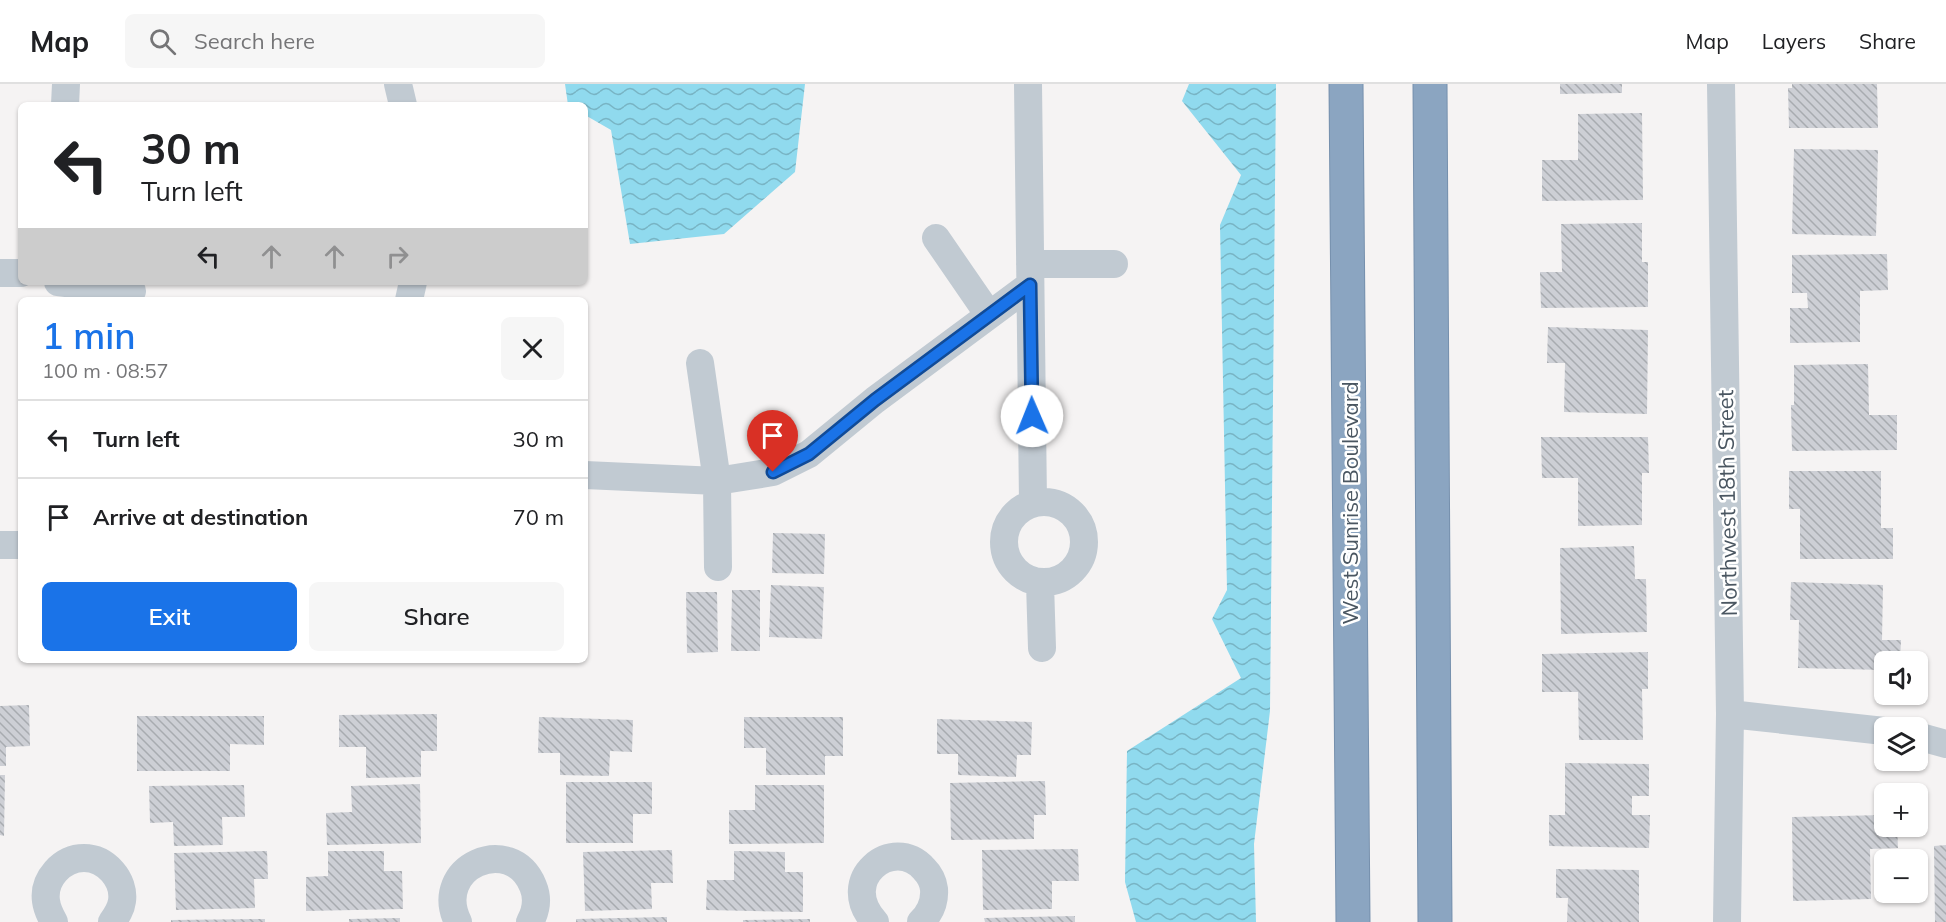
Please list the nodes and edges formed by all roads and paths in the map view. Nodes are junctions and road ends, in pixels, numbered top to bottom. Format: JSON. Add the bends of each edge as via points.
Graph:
{"nodes":[{"id":1,"x":66,"y":84,"type":"edge"},
{"id":2,"x":398,"y":84,"type":"edge"},
{"id":3,"x":1028,"y":84,"type":"edge"},
{"id":4,"x":1346,"y":84,"type":"edge"},
{"id":5,"x":1430,"y":84,"type":"edge"},
{"id":6,"x":1720,"y":84,"type":"edge"},
{"id":7,"x":65,"y":102,"type":"edge"},
{"id":8,"x":402,"y":102,"type":"edge"},
{"id":9,"x":936,"y":238,"type":"dead end"},
{"id":10,"x":1114,"y":264,"type":"dead end"},
{"id":11,"x":0,"y":273,"type":"edge"},
{"id":12,"x":18,"y":273,"type":"edge"},
{"id":13,"x":1030,"y":274,"type":"junction"},
{"id":14,"x":83,"y":285,"type":"edge"},
{"id":15,"x":132,"y":291,"type":"dead end"},
{"id":16,"x":989,"y":315,"type":"junction"},
{"id":17,"x":700,"y":363,"type":"dead end"},
{"id":18,"x":588,"y":475,"type":"edge"},
{"id":19,"x":717,"y":481,"type":"junction"},
{"id":20,"x":1034,"y":503,"type":"junction"},
{"id":21,"x":0,"y":545,"type":"edge"},
{"id":22,"x":18,"y":545,"type":"edge"},
{"id":23,"x":718,"y":567,"type":"dead end"},
{"id":24,"x":1040,"y":583,"type":"junction"},
{"id":25,"x":1042,"y":648,"type":"dead end"},
{"id":26,"x":1730,"y":714,"type":"junction"},
{"id":27,"x":1874,"y":730,"type":"edge"},
{"id":28,"x":1928,"y":739,"type":"edge"},
{"id":29,"x":1946,"y":744,"type":"edge"},
{"id":30,"x":54,"y":922,"type":"edge"},
{"id":31,"x":112,"y":922,"type":"edge"},
{"id":32,"x":458,"y":922,"type":"edge"},
{"id":33,"x":530,"y":922,"type":"edge"},
{"id":34,"x":874,"y":922,"type":"edge"},
{"id":35,"x":921,"y":922,"type":"edge"},
{"id":36,"x":1353,"y":922,"type":"edge"},
{"id":37,"x":1435,"y":922,"type":"edge"},
{"id":38,"x":1727,"y":922,"type":"edge"}],
"edges":[{"from":1,"to":7,"type":"street"},
{"from":2,"to":8,"type":"street"},
{"from":3,"to":13,"type":"street"},
{"from":4,"to":36,"type":"highway","name":"West Sunrise Boulevard"},
{"from":5,"to":37,"type":"highway"},
{"from":6,"to":26,"type":"street","name":"Northwest 18th Street"},
{"from":9,"to":16,"type":"street"},
{"from":10,"to":13,"type":"street"},
{"from":11,"to":12,"type":"street"},
{"from":13,"to":16,"type":"street"},
{"from":13,"to":20,"type":"street"},
{"from":14,"to":15,"type":"street"},
{"from":16,"to":19,"type":"street","via":[[809,454],[773,472]]},
{"from":17,"to":19,"type":"street"},
{"from":18,"to":19,"type":"street"},
{"from":19,"to":23,"type":"street"},
{"from":20,"to":24,"type":"street","via":[[1017,511],[1008,522],[1004,549],[1017,573]]},
{"from":20,"to":24,"type":"street","via":[[1056,503],[1068,509],[1083,531],[1084,544],[1082,556],[1065,577]]},
{"from":21,"to":22,"type":"street"},
{"from":24,"to":25,"type":"street"},
{"from":26,"to":27,"type":"street"},
{"from":26,"to":38,"type":"street","name":"Northwest 18th Street"},
{"from":28,"to":29,"type":"street"},
{"from":30,"to":31,"type":"street","via":[[45,899],[51,875],[60,866],[84,858],[96,860],[116,875],[122,900]]},
{"from":32,"to":33,"type":"street","via":[[452,900],[461,874],[483,860],[497,859],[520,868],[529,878],[536,902]]},
{"from":34,"to":35,"type":"street","via":[[862,905],[863,881],[877,863],[899,856],[921,865],[933,886],[930,911]]}]}
